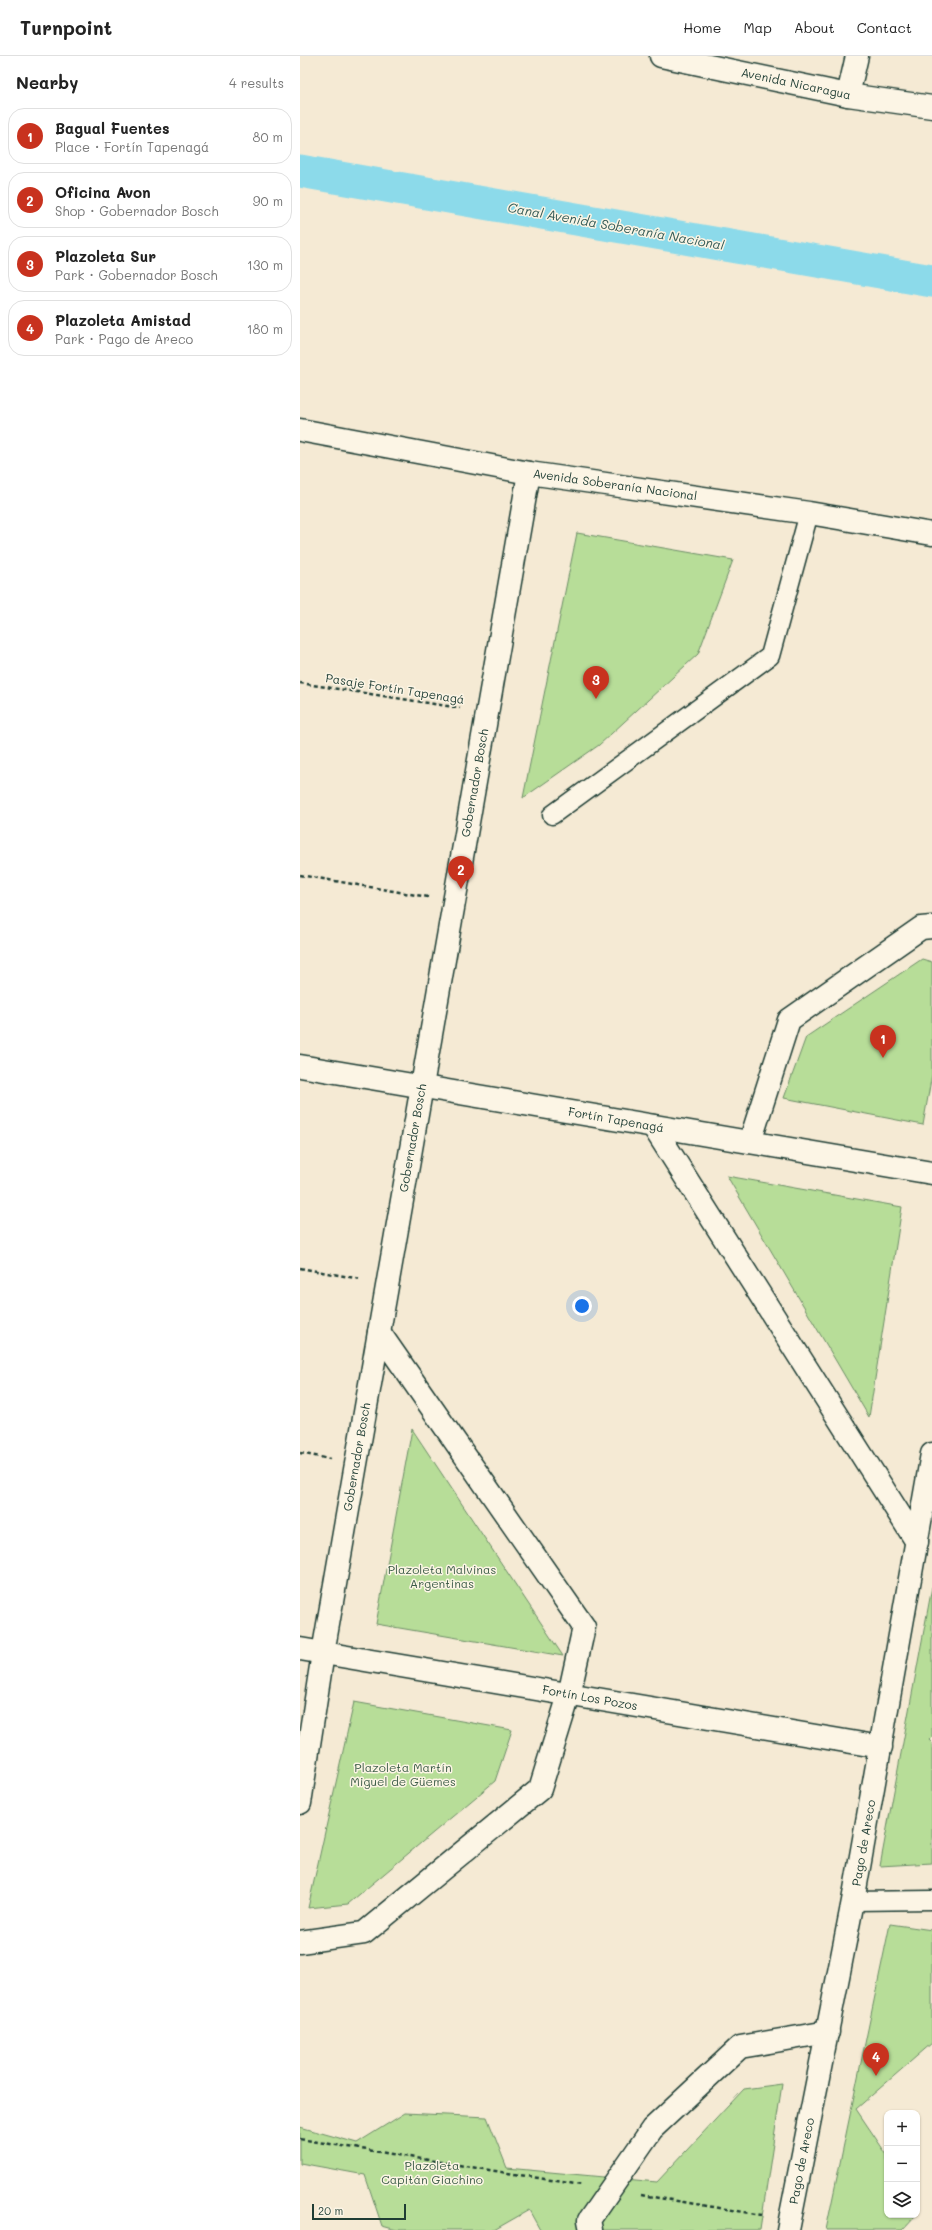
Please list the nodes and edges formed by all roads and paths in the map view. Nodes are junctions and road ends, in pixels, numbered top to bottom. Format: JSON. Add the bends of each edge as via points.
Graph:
{"nodes":[{"id":1,"x":662,"y":56,"type":"edge"},
{"id":2,"x":857,"y":56,"type":"edge"},
{"id":3,"x":848,"y":95,"type":"junction"},
{"id":4,"x":932,"y":107,"type":"edge"},
{"id":5,"x":300,"y":430,"type":"edge"},
{"id":6,"x":529,"y":472,"type":"junction"},
{"id":7,"x":809,"y":513,"type":"junction"},
{"id":8,"x":932,"y":534,"type":"edge"},
{"id":9,"x":300,"y":683,"type":"edge"},
{"id":10,"x":487,"y":712,"type":"junction"},
{"id":11,"x":552,"y":814,"type":"dead end"},
{"id":12,"x":300,"y":875,"type":"edge"},
{"id":13,"x":454,"y":901,"type":"junction"},
{"id":14,"x":932,"y":926,"type":"edge"},
{"id":15,"x":300,"y":1066,"type":"edge"},
{"id":16,"x":422,"y":1087,"type":"junction"},
{"id":17,"x":654,"y":1126,"type":"junction"},
{"id":18,"x":750,"y":1142,"type":"junction"},
{"id":19,"x":932,"y":1173,"type":"edge"},
{"id":20,"x":300,"y":1268,"type":"edge"},
{"id":21,"x":387,"y":1284,"type":"junction"},
{"id":22,"x":379,"y":1332,"type":"junction"},
{"id":23,"x":932,"y":1454,"type":"edge"},
{"id":24,"x":917,"y":1542,"type":"junction"},
{"id":25,"x":300,"y":1649,"type":"edge"},
{"id":26,"x":323,"y":1653,"type":"junction"},
{"id":27,"x":569,"y":1695,"type":"junction"},
{"id":28,"x":881,"y":1747,"type":"junction"},
{"id":29,"x":300,"y":1803,"type":"edge"},
{"id":30,"x":932,"y":1900,"type":"edge"},
{"id":31,"x":853,"y":1901,"type":"junction"},
{"id":32,"x":300,"y":1942,"type":"edge"},
{"id":33,"x":828,"y":2032,"type":"junction"},
{"id":34,"x":300,"y":2139,"type":"edge"},
{"id":35,"x":611,"y":2190,"type":"junction"},
{"id":36,"x":789,"y":2225,"type":"edge"},
{"id":37,"x":591,"y":2230,"type":"edge"}],
"edges":[{"from":1,"to":3,"type":"street","name":"Avenida Nicaragua"},
{"from":2,"to":3,"type":"street"},
{"from":3,"to":4,"type":"street","name":"Avenida Nicaragua"},
{"from":5,"to":6,"type":"street","name":"Avenida Soberanía Nacional"},
{"from":6,"to":7,"type":"street","name":"Avenida Soberanía Nacional"},
{"from":6,"to":10,"type":"street","name":"Gobernador Bosch"},
{"from":7,"to":8,"type":"street","name":"Avenida Soberanía Nacional"},
{"from":7,"to":11,"type":"lane","via":[[770,656]]},
{"from":9,"to":10,"type":"path","name":"Pasaje Fortín Tapenagá"},
{"from":10,"to":13,"type":"street","name":"Gobernador Bosch"},
{"from":12,"to":13,"type":"path"},
{"from":13,"to":16,"type":"street","name":"Gobernador Bosch"},
{"from":14,"to":18,"type":"street","via":[[922,928],[789,1020]]},
{"from":15,"to":16,"type":"street","name":"Fortín Tapenagá"},
{"from":16,"to":17,"type":"street","name":"Fortín Tapenagá"},
{"from":16,"to":21,"type":"street","name":"Gobernador Bosch"},
{"from":17,"to":18,"type":"street","name":"Fortín Tapenagá"},
{"from":17,"to":24,"type":"street"},
{"from":18,"to":19,"type":"street","name":"Fortín Tapenagá"},
{"from":20,"to":21,"type":"path"},
{"from":21,"to":22,"type":"street","name":"Gobernador Bosch"},
{"from":22,"to":26,"type":"street","name":"Gobernador Bosch"},
{"from":22,"to":27,"type":"street","via":[[584,1627]]},
{"from":23,"to":24,"type":"street","name":"Pago de Areco"},
{"from":24,"to":28,"type":"street","name":"Pago de Areco"},
{"from":25,"to":26,"type":"street","name":"Fortín Los Pozos"},
{"from":26,"to":27,"type":"street","name":"Fortín Los Pozos"},
{"from":26,"to":29,"type":"street","name":"Gobernador Bosch"},
{"from":27,"to":28,"type":"street","name":"Fortín Los Pozos"},
{"from":27,"to":32,"type":"street","via":[[540,1789],[364,1933]]},
{"from":28,"to":31,"type":"street","name":"Pago de Areco"},
{"from":30,"to":31,"type":"lane"},
{"from":31,"to":33,"type":"street","name":"Pago de Areco"},
{"from":33,"to":35,"type":"street","via":[[740,2047],[652,2129]]},
{"from":33,"to":36,"type":"street","name":"Pago de Areco"},
{"from":34,"to":35,"type":"path"},
{"from":35,"to":36,"type":"path"},
{"from":35,"to":37,"type":"street","via":[[589,2220]]}]}
